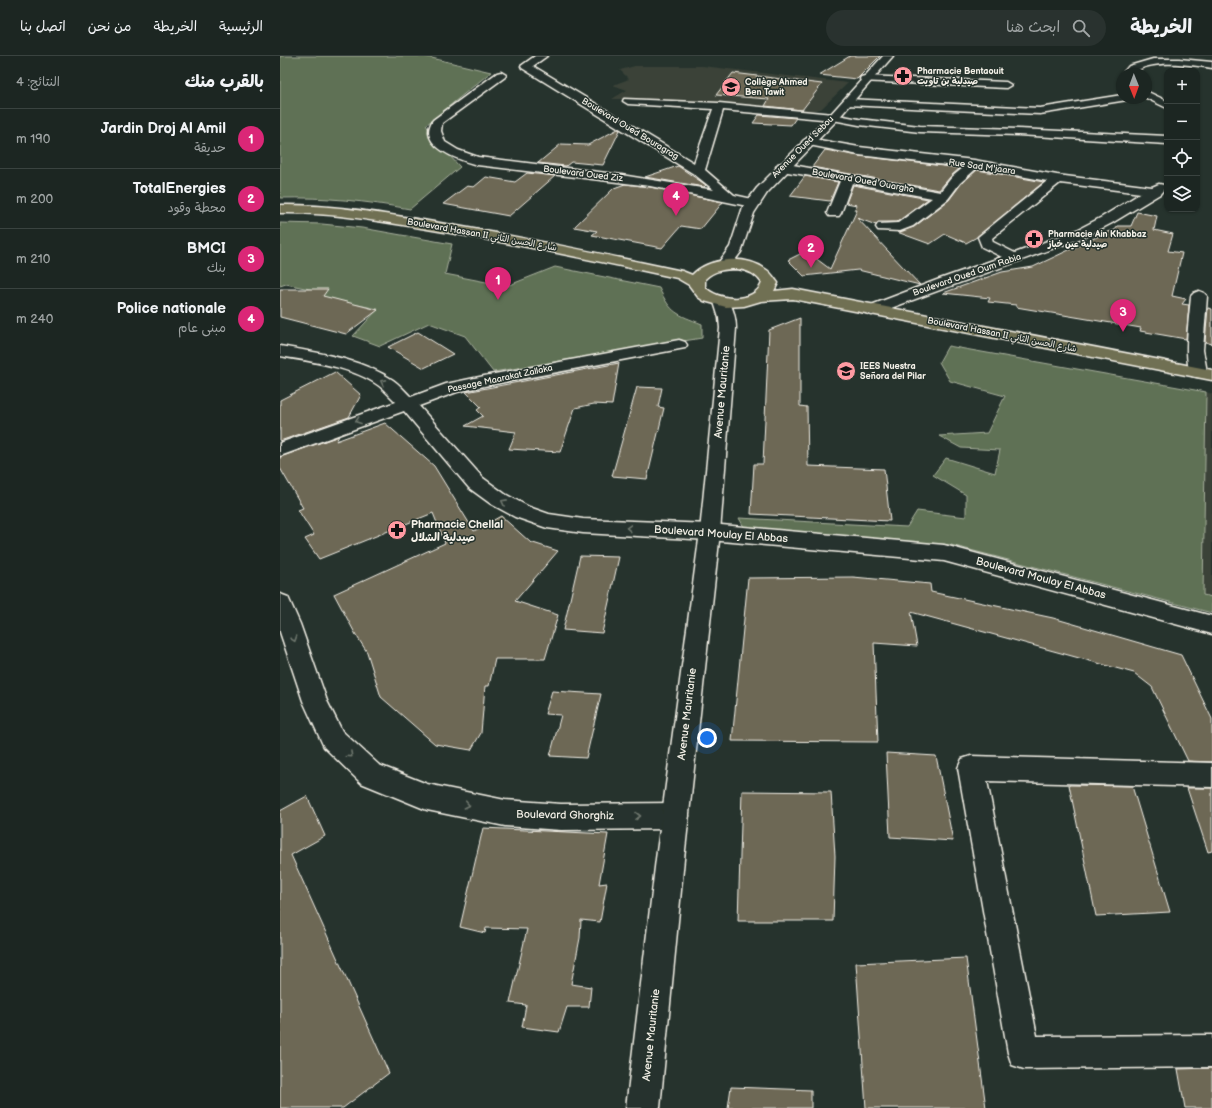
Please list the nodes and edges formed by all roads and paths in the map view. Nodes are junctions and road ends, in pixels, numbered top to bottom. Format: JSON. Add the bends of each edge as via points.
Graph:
{"nodes":[{"id":1,"x":888,"y":56,"type":"edge"},
{"id":2,"x":539,"y":58,"type":"edge"},
{"id":3,"x":523,"y":61,"type":"edge"},
{"id":4,"x":1212,"y":65,"type":"edge"},
{"id":5,"x":1131,"y":68,"type":"edge"},
{"id":6,"x":501,"y":75,"type":"dead end"},
{"id":7,"x":865,"y":79,"type":"junction"},
{"id":8,"x":1006,"y":85,"type":"dead end"},
{"id":9,"x":1152,"y":97,"type":"edge"},
{"id":10,"x":1116,"y":99,"type":"edge"},
{"id":11,"x":628,"y":101,"type":"dead end"},
{"id":12,"x":847,"y":102,"type":"junction"},
{"id":13,"x":1165,"y":104,"type":"edge"},
{"id":14,"x":719,"y":106,"type":"junction"},
{"id":15,"x":834,"y":117,"type":"junction"},
{"id":16,"x":1164,"y":140,"type":"edge"},
{"id":17,"x":808,"y":142,"type":"junction"},
{"id":18,"x":974,"y":164,"type":"junction"},
{"id":19,"x":782,"y":167,"type":"junction"},
{"id":20,"x":698,"y":171,"type":"junction"},
{"id":21,"x":848,"y":179,"type":"junction"},
{"id":22,"x":1057,"y":179,"type":"junction"},
{"id":23,"x":1161,"y":187,"type":"edge"},
{"id":24,"x":943,"y":196,"type":"junction"},
{"id":25,"x":730,"y":198,"type":"junction"},
{"id":26,"x":752,"y":203,"type":"junction"},
{"id":27,"x":280,"y":210,"type":"edge"},
{"id":28,"x":834,"y":213,"type":"dead end"},
{"id":29,"x":883,"y":227,"type":"dead end"},
{"id":30,"x":736,"y":248,"type":"junction"},
{"id":31,"x":1014,"y":258,"type":"junction"},
{"id":32,"x":724,"y":265,"type":"junction"},
{"id":33,"x":742,"y":265,"type":"junction"},
{"id":34,"x":699,"y":278,"type":"junction"},
{"id":35,"x":770,"y":282,"type":"junction"},
{"id":36,"x":793,"y":294,"type":"junction"},
{"id":37,"x":1199,"y":296,"type":"dead end"},
{"id":38,"x":758,"y":297,"type":"junction"},
{"id":39,"x":742,"y":302,"type":"joint"},
{"id":40,"x":726,"y":310,"type":"junction"},
{"id":41,"x":872,"y":310,"type":"junction"},
{"id":42,"x":679,"y":345,"type":"dead end"},
{"id":43,"x":280,"y":351,"type":"edge"},
{"id":44,"x":1205,"y":373,"type":"edge"},
{"id":45,"x":407,"y":403,"type":"junction"},
{"id":46,"x":280,"y":450,"type":"edge"},
{"id":47,"x":710,"y":532,"type":"junction"},
{"id":48,"x":280,"y":603,"type":"edge"},
{"id":49,"x":1212,"y":625,"type":"edge"},
{"id":50,"x":1212,"y":775,"type":"edge"},
{"id":51,"x":675,"y":816,"type":"junction"},
{"id":52,"x":1212,"y":1051,"type":"edge"},
{"id":53,"x":643,"y":1108,"type":"edge"}],
"edges":[{"from":1,"to":7,"type":"street","name":"Avenue Oued Sebou"},
{"from":2,"to":3,"type":"street"},
{"from":3,"to":20,"type":"street","name":"Boulevard Oued Bouragrag"},
{"from":4,"to":5,"type":"street","via":[[1181,60],[1151,61]]},
{"from":6,"to":25,"type":"street","name":"Boulevard Oued Ziz","via":[[438,122],[435,129],[439,143],[460,156],[478,161],[631,179]]},
{"from":7,"to":8,"type":"street"},
{"from":7,"to":12,"type":"street","name":"Avenue Oued Sebou"},
{"from":9,"to":13,"type":"street"},
{"from":10,"to":12,"type":"street","via":[[1034,111]]},
{"from":11,"to":14,"type":"street"},
{"from":12,"to":15,"type":"street","name":"Avenue Oued Sebou"},
{"from":14,"to":15,"type":"street"},
{"from":14,"to":20,"type":"street"},
{"from":15,"to":16,"type":"street","via":[[920,129]]},
{"from":15,"to":17,"type":"street","name":"Avenue Oued Sebou"},
{"from":17,"to":18,"type":"street","name":"Rue Sad M'jaara","via":[[859,151]]},
{"from":17,"to":19,"type":"street","name":"Avenue Oued Sebou"},
{"from":18,"to":22,"type":"street","name":"Rue Sad M'jaara"},
{"from":18,"to":24,"type":"street"},
{"from":19,"to":21,"type":"street","name":"Boulevard Oued Ouargha"},
{"from":19,"to":26,"type":"street","name":"Avenue Oued Sebou"},
{"from":20,"to":25,"type":"street","name":"Boulevard Oued Bouragrag"},
{"from":21,"to":24,"type":"street","name":"Boulevard Oued Ouargha"},
{"from":21,"to":28,"type":"street"},
{"from":22,"to":23,"type":"street","name":"Rue Sad M'jaara"},
{"from":22,"to":31,"type":"street","via":[[985,237],[987,244]]},
{"from":23,"to":31,"type":"street","name":"Boulevard Oued Oum Rabia","via":[[1082,233]]},
{"from":24,"to":29,"type":"street","via":[[908,223],[900,227]]},
{"from":25,"to":26,"type":"street","name":"Boulevard Oued Ziz"},
{"from":26,"to":30,"type":"street","name":"Avenue Oued Sebou","via":[[744,219]]},
{"from":27,"to":34,"type":"main road","name":"Boulevard Hassan II شارع الحسن الثاني","via":[[323,210],[362,214],[471,232]]},
{"from":30,"to":32,"type":"street","name":"Avenue Oued Sebou"},
{"from":30,"to":33,"type":"street"},
{"from":31,"to":41,"type":"street","name":"Boulevard Oued Oum Rabia"},
{"from":32,"to":33,"type":"main road","name":"Boulevard Hassan II شارع الحسن الثاني"},
{"from":32,"to":34,"type":"main road","name":"Boulevard Hassan II شارع الحسن الثاني","via":[[708,269]]},
{"from":33,"to":35,"type":"main road","name":"Boulevard Hassan II شارع الحسن الثاني","via":[[756,268],[765,274]]},
{"from":34,"to":40,"type":"main road","name":"Boulevard Hassan II شارع الحسن الثاني","via":[[698,289],[703,295]]},
{"from":35,"to":36,"type":"main road","name":"Boulevard Hassan II شارع الحسن الثاني"},
{"from":35,"to":38,"type":"main road","via":[[767,290]]},
{"from":36,"to":38,"type":"main road","name":"Boulevard Hassan II شارع الحسن الثاني"},
{"from":36,"to":41,"type":"main road","name":"Boulevard Hassan II شارع الحسن الثاني"},
{"from":37,"to":44,"type":"street","via":[[1195,350]]},
{"from":38,"to":39,"type":"main road","name":"Boulevard Hassan II شارع الحسن الثاني"},
{"from":39,"to":40,"type":"street"},
{"from":40,"to":47,"type":"street","name":"Avenue Mauritanie"},
{"from":41,"to":44,"type":"main road","name":"Boulevard Hassan II شارع الحسن الثاني"},
{"from":42,"to":45,"type":"street","name":"Passage Maarakat Zallaka","via":[[489,380],[452,388]]},
{"from":45,"to":43,"type":"street","name":"Boulevard Moulay El Abbas","one_way":true,"via":[[388,384],[360,370],[319,358]]},
{"from":45,"to":46,"type":"street","name":"Passage Maarakat Zallaka","one_way":true},
{"from":47,"to":45,"type":"street","name":"Boulevard Moulay El Abbas","one_way":true,"via":[[583,526],[547,521],[522,512],[476,483]]},
{"from":47,"to":49,"type":"street","name":"Boulevard Moulay El Abbas","via":[[944,553]]},
{"from":47,"to":51,"type":"street","name":"Avenue Mauritanie"},
{"from":48,"to":51,"type":"street","name":"Boulevard Ghorghiz","one_way":true,"via":[[315,701],[333,739],[370,774],[427,797],[505,814],[561,817]]},
{"from":50,"to":52,"type":"street","via":[[970,768],[1024,1053]]},
{"from":51,"to":53,"type":"street","name":"Avenue Mauritanie"}]}
